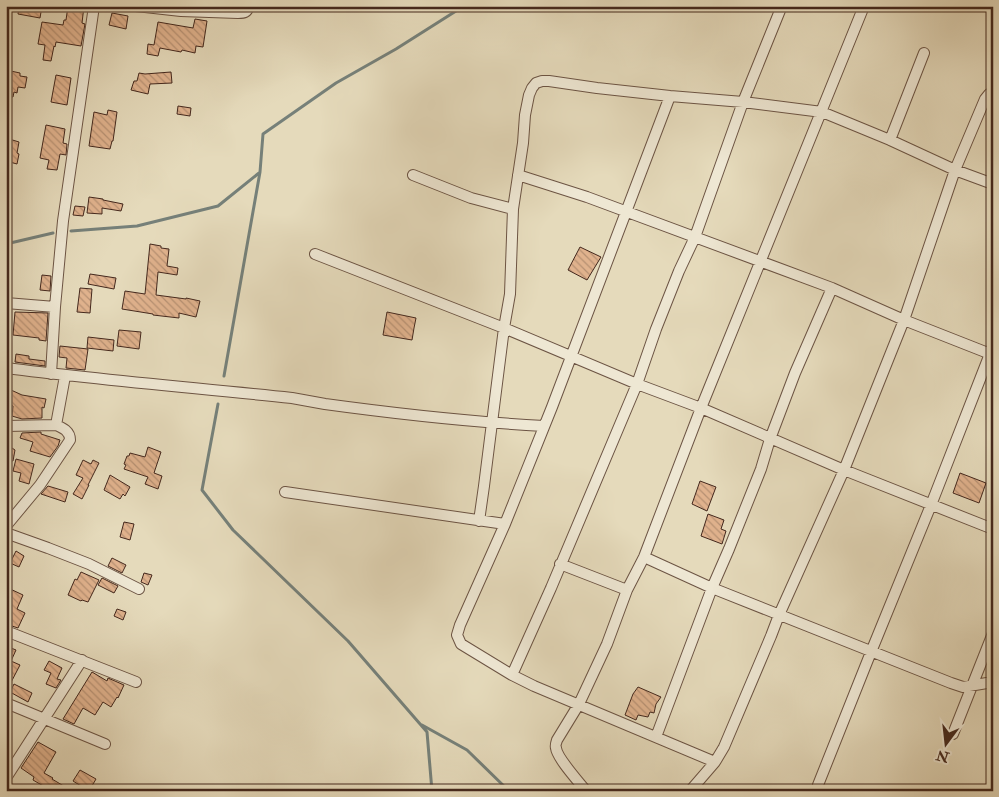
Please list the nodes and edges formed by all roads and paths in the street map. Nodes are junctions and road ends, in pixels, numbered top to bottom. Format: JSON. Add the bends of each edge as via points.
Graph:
{"nodes":[{"id":1,"x":94,"y":6,"type":"edge"},
{"id":2,"x":136,"y":6,"type":"edge"},
{"id":3,"x":249,"y":6,"type":"edge"},
{"id":4,"x":864,"y":6,"type":"edge"},
{"id":5,"x":781,"y":8,"type":"dead end"},
{"id":6,"x":924,"y":53,"type":"dead end"},
{"id":7,"x":993,"y":92,"type":"edge"},
{"id":8,"x":670,"y":96,"type":"junction"},
{"id":9,"x":743,"y":102,"type":"junction"},
{"id":10,"x":822,"y":112,"type":"junction"},
{"id":11,"x":890,"y":140,"type":"junction"},
{"id":12,"x":955,"y":170,"type":"junction"},
{"id":13,"x":413,"y":175,"type":"dead end"},
{"id":14,"x":518,"y":175,"type":"junction"},
{"id":15,"x":993,"y":184,"type":"edge"},
{"id":16,"x":513,"y":209,"type":"junction"},
{"id":17,"x":625,"y":212,"type":"junction"},
{"id":18,"x":695,"y":237,"type":"junction"},
{"id":19,"x":315,"y":254,"type":"dead end"},
{"id":20,"x":760,"y":262,"type":"junction"},
{"id":21,"x":832,"y":288,"type":"junction"},
{"id":22,"x":6,"y":303,"type":"edge"},
{"id":23,"x":55,"y":307,"type":"junction"},
{"id":24,"x":904,"y":320,"type":"junction"},
{"id":25,"x":504,"y":328,"type":"junction"},
{"id":26,"x":992,"y":352,"type":"edge"},
{"id":27,"x":571,"y":356,"type":"junction"},
{"id":28,"x":6,"y":368,"type":"edge"},
{"id":29,"x":51,"y":374,"type":"junction"},
{"id":30,"x":65,"y":376,"type":"junction"},
{"id":31,"x":637,"y":384,"type":"junction"},
{"id":32,"x":701,"y":408,"type":"junction"},
{"id":33,"x":492,"y":423,"type":"junction"},
{"id":34,"x":6,"y":426,"type":"edge"},
{"id":35,"x":56,"y":426,"type":"junction"},
{"id":36,"x":544,"y":426,"type":"junction"},
{"id":37,"x":770,"y":439,"type":"junction"},
{"id":38,"x":844,"y":470,"type":"junction"},
{"id":39,"x":285,"y":492,"type":"dead end"},
{"id":40,"x":931,"y":505,"type":"junction"},
{"id":41,"x":479,"y":520,"type":"junction"},
{"id":42,"x":505,"y":524,"type":"junction"},
{"id":43,"x":6,"y":526,"type":"edge"},
{"id":44,"x":993,"y":529,"type":"edge"},
{"id":45,"x":6,"y":533,"type":"edge"},
{"id":46,"x":644,"y":557,"type":"junction"},
{"id":47,"x":560,"y":564,"type":"junction"},
{"id":48,"x":712,"y":588,"type":"junction"},
{"id":49,"x":139,"y":590,"type":"dead end"},
{"id":50,"x":627,"y":590,"type":"junction"},
{"id":51,"x":779,"y":615,"type":"junction"},
{"id":52,"x":6,"y":630,"type":"edge"},
{"id":53,"x":993,"y":633,"type":"edge"},
{"id":54,"x":870,"y":652,"type":"junction"},
{"id":55,"x":82,"y":660,"type":"junction"},
{"id":56,"x":512,"y":675,"type":"junction"},
{"id":57,"x":136,"y":682,"type":"dead end"},
{"id":58,"x":993,"y":682,"type":"edge"},
{"id":59,"x":972,"y":686,"type":"junction"},
{"id":60,"x":6,"y":703,"type":"edge"},
{"id":61,"x":579,"y":704,"type":"junction"},
{"id":62,"x":45,"y":718,"type":"junction"},
{"id":63,"x":953,"y":734,"type":"dead end"},
{"id":64,"x":656,"y":737,"type":"junction"},
{"id":65,"x":105,"y":744,"type":"dead end"},
{"id":66,"x":715,"y":762,"type":"junction"},
{"id":67,"x":6,"y":778,"type":"edge"},
{"id":68,"x":818,"y":785,"type":"dead end"},
{"id":69,"x":586,"y":791,"type":"edge"},
{"id":70,"x":690,"y":791,"type":"edge"}],
"edges":[{"from":1,"to":23,"type":"street"},
{"from":2,"to":3,"type":"street","via":[[238,13],[244,13]]},
{"from":4,"to":10,"type":"street"},
{"from":5,"to":9,"type":"street"},
{"from":6,"to":11,"type":"street"},
{"from":7,"to":12,"type":"street","via":[[985,100]]},
{"from":8,"to":9,"type":"street"},
{"from":8,"to":14,"type":"street","via":[[549,81],[536,83],[529,95],[525,115]]},
{"from":8,"to":17,"type":"street"},
{"from":9,"to":10,"type":"street"},
{"from":9,"to":18,"type":"street"},
{"from":10,"to":11,"type":"street"},
{"from":10,"to":20,"type":"street"},
{"from":11,"to":12,"type":"street"},
{"from":12,"to":15,"type":"street"},
{"from":12,"to":24,"type":"street"},
{"from":13,"to":16,"type":"street","via":[[471,198]]},
{"from":14,"to":16,"type":"street"},
{"from":14,"to":17,"type":"street"},
{"from":16,"to":25,"type":"street","via":[[510,294]]},
{"from":17,"to":18,"type":"street"},
{"from":17,"to":27,"type":"street"},
{"from":18,"to":20,"type":"street"},
{"from":18,"to":31,"type":"street","via":[[656,329]]},
{"from":19,"to":25,"type":"street"},
{"from":20,"to":21,"type":"street"},
{"from":20,"to":32,"type":"street"},
{"from":21,"to":24,"type":"street"},
{"from":21,"to":37,"type":"street"},
{"from":22,"to":23,"type":"street"},
{"from":23,"to":29,"type":"street"},
{"from":24,"to":26,"type":"street"},
{"from":24,"to":38,"type":"street"},
{"from":25,"to":27,"type":"street"},
{"from":25,"to":33,"type":"street"},
{"from":26,"to":40,"type":"street"},
{"from":27,"to":31,"type":"street"},
{"from":27,"to":36,"type":"street"},
{"from":28,"to":29,"type":"street"},
{"from":29,"to":30,"type":"street"},
{"from":30,"to":33,"type":"street","via":[[301,399]]},
{"from":30,"to":35,"type":"street"},
{"from":31,"to":32,"type":"street"},
{"from":31,"to":47,"type":"street"},
{"from":32,"to":37,"type":"street"},
{"from":32,"to":46,"type":"street"},
{"from":33,"to":36,"type":"street"},
{"from":33,"to":41,"type":"street"},
{"from":34,"to":35,"type":"street"},
{"from":35,"to":43,"type":"street","via":[[64,428],[70,440],[40,486]]},
{"from":36,"to":42,"type":"street"},
{"from":37,"to":38,"type":"street"},
{"from":37,"to":48,"type":"street","via":[[747,505]]},
{"from":38,"to":40,"type":"street"},
{"from":38,"to":51,"type":"street"},
{"from":39,"to":41,"type":"street"},
{"from":40,"to":44,"type":"street"},
{"from":40,"to":54,"type":"street"},
{"from":41,"to":42,"type":"street"},
{"from":42,"to":56,"type":"street","via":[[458,635],[461,644]]},
{"from":45,"to":49,"type":"street","via":[[89,564]]},
{"from":46,"to":48,"type":"street"},
{"from":46,"to":50,"type":"street"},
{"from":47,"to":50,"type":"street"},
{"from":47,"to":56,"type":"street"},
{"from":48,"to":51,"type":"street"},
{"from":48,"to":64,"type":"street"},
{"from":50,"to":61,"type":"street","via":[[607,644]]},
{"from":51,"to":54,"type":"street"},
{"from":51,"to":66,"type":"street","via":[[728,740]]},
{"from":52,"to":55,"type":"street"},
{"from":53,"to":59,"type":"street"},
{"from":54,"to":59,"type":"street","via":[[951,683]]},
{"from":54,"to":68,"type":"street"},
{"from":55,"to":57,"type":"street"},
{"from":55,"to":62,"type":"street"},
{"from":56,"to":61,"type":"street"},
{"from":58,"to":59,"type":"street"},
{"from":59,"to":63,"type":"street"},
{"from":60,"to":62,"type":"street"},
{"from":61,"to":64,"type":"street"},
{"from":61,"to":69,"type":"street","via":[[555,747]]},
{"from":62,"to":65,"type":"street"},
{"from":62,"to":67,"type":"street"},
{"from":64,"to":66,"type":"street"},
{"from":66,"to":70,"type":"street"}]}
